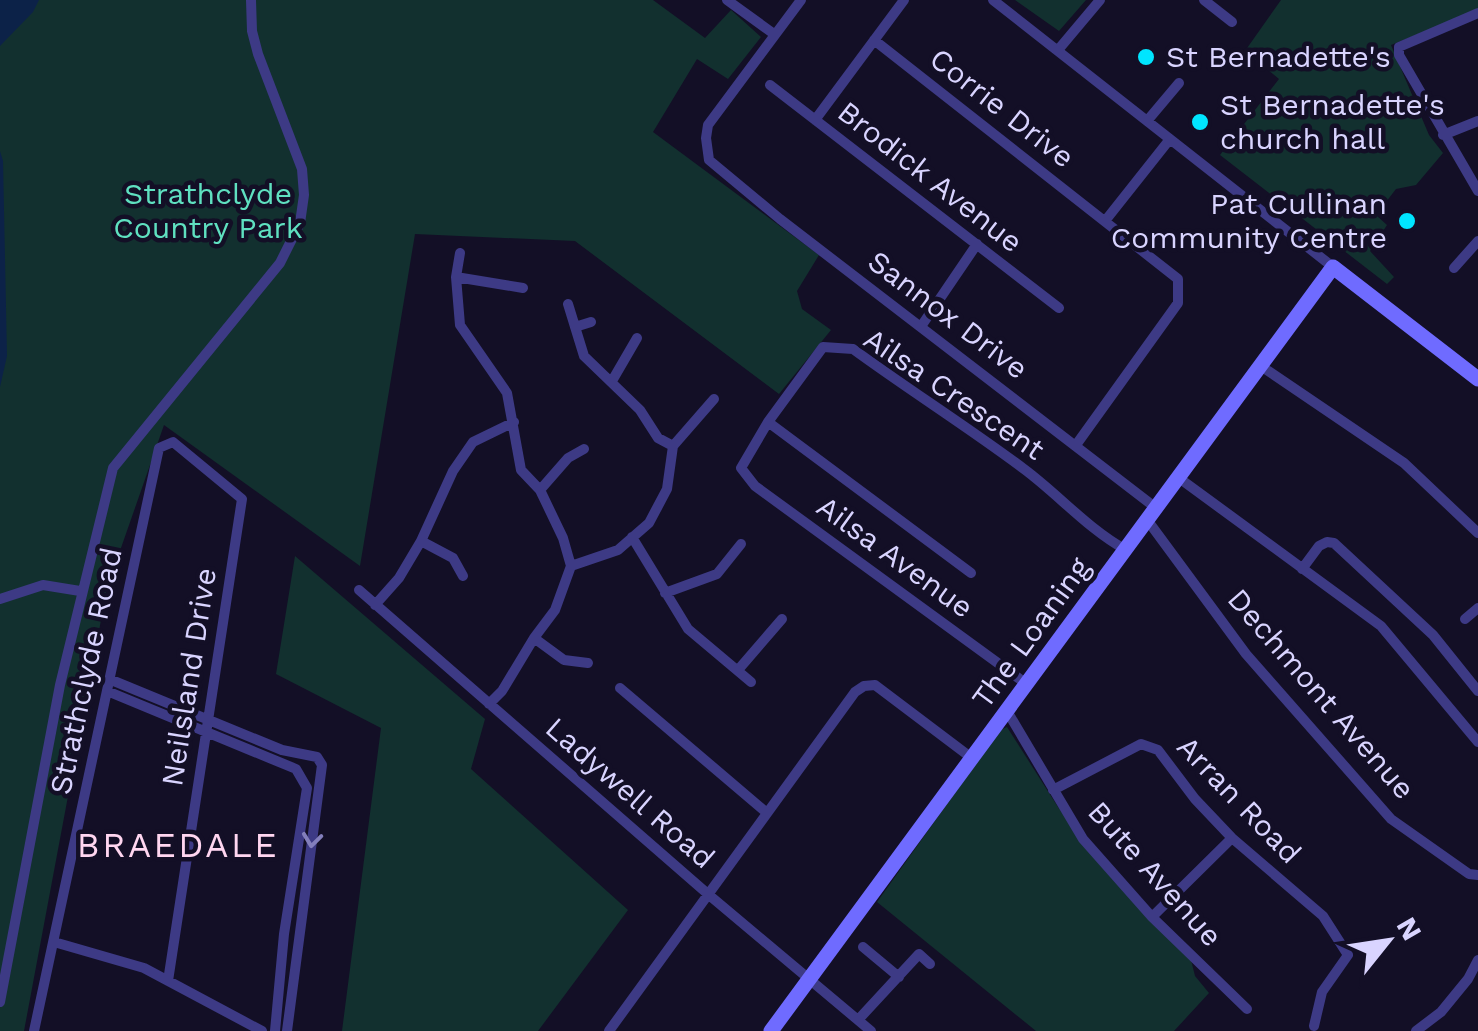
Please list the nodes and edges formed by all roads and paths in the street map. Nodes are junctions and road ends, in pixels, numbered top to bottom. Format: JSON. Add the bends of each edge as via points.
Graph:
{"nodes":[{"id":1,"x":252,"y":0,"type":"edge"},
{"id":2,"x":727,"y":0,"type":"edge"},
{"id":3,"x":801,"y":0,"type":"edge"},
{"id":4,"x":904,"y":0,"type":"edge"},
{"id":5,"x":993,"y":0,"type":"edge"},
{"id":6,"x":1100,"y":0,"type":"edge"},
{"id":7,"x":1204,"y":0,"type":"edge"},
{"id":8,"x":1478,"y":13,"type":"edge"},
{"id":9,"x":1232,"y":22,"type":"dead end"},
{"id":10,"x":774,"y":34,"type":"junction"},
{"id":11,"x":874,"y":40,"type":"junction"},
{"id":12,"x":1058,"y":50,"type":"junction"},
{"id":13,"x":1179,"y":83,"type":"dead end"},
{"id":14,"x":770,"y":85,"type":"dead end"},
{"id":15,"x":815,"y":120,"type":"junction"},
{"id":16,"x":1147,"y":121,"type":"junction"},
{"id":17,"x":1478,"y":122,"type":"edge"},
{"id":18,"x":1443,"y":135,"type":"junction"},
{"id":19,"x":1170,"y":139,"type":"junction"},
{"id":20,"x":1478,"y":191,"type":"edge"},
{"id":21,"x":1106,"y":221,"type":"junction"},
{"id":22,"x":1478,"y":241,"type":"edge"},
{"id":23,"x":977,"y":244,"type":"junction"},
{"id":24,"x":460,"y":253,"type":"dead end"},
{"id":25,"x":1334,"y":267,"type":"junction"},
{"id":26,"x":1454,"y":268,"type":"dead end"},
{"id":27,"x":456,"y":277,"type":"junction"},
{"id":28,"x":524,"y":288,"type":"dead end"},
{"id":29,"x":568,"y":304,"type":"dead end"},
{"id":30,"x":1060,"y":308,"type":"dead end"},
{"id":31,"x":591,"y":322,"type":"dead end"},
{"id":32,"x":922,"y":325,"type":"junction"},
{"id":33,"x":575,"y":327,"type":"junction"},
{"id":34,"x":637,"y":338,"type":"dead end"},
{"id":35,"x":627,"y":355,"type":"junction"},
{"id":36,"x":642,"y":363,"type":"dead end"},
{"id":37,"x":1261,"y":366,"type":"junction"},
{"id":38,"x":1478,"y":378,"type":"edge"},
{"id":39,"x":612,"y":381,"type":"junction"},
{"id":40,"x":714,"y":398,"type":"dead end"},
{"id":41,"x":514,"y":422,"type":"junction"},
{"id":42,"x":768,"y":422,"type":"junction"},
{"id":43,"x":560,"y":444,"type":"dead end"},
{"id":44,"x":1076,"y":445,"type":"junction"},
{"id":45,"x":673,"y":446,"type":"junction"},
{"id":46,"x":584,"y":450,"type":"dead end"},
{"id":47,"x":568,"y":458,"type":"junction"},
{"id":48,"x":742,"y":463,"type":"joint"},
{"id":49,"x":1179,"y":478,"type":"junction"},
{"id":50,"x":540,"y":490,"type":"junction"},
{"id":51,"x":242,"y":499,"type":"joint"},
{"id":52,"x":1152,"y":515,"type":"junction"},
{"id":53,"x":1478,"y":533,"type":"edge"},
{"id":54,"x":632,"y":537,"type":"junction"},
{"id":55,"x":422,"y":541,"type":"junction"},
{"id":56,"x":741,"y":544,"type":"dead end"},
{"id":57,"x":1126,"y":550,"type":"junction"},
{"id":58,"x":709,"y":559,"type":"dead end"},
{"id":59,"x":571,"y":566,"type":"junction"},
{"id":60,"x":720,"y":569,"type":"junction"},
{"id":61,"x":1302,"y":569,"type":"junction"},
{"id":62,"x":971,"y":573,"type":"dead end"},
{"id":63,"x":463,"y":576,"type":"dead end"},
{"id":64,"x":359,"y":590,"type":"dead end"},
{"id":65,"x":80,"y":591,"type":"junction"},
{"id":66,"x":664,"y":593,"type":"junction"},
{"id":67,"x":0,"y":599,"type":"edge"},
{"id":68,"x":376,"y":605,"type":"junction"},
{"id":69,"x":1478,"y":608,"type":"edge"},
{"id":70,"x":1466,"y":619,"type":"dead end"},
{"id":71,"x":534,"y":638,"type":"junction"},
{"id":72,"x":786,"y":639,"type":"dead end"},
{"id":73,"x":588,"y":663,"type":"dead end"},
{"id":74,"x":738,"y":670,"type":"junction"},
{"id":75,"x":751,"y":682,"type":"dead end"},
{"id":76,"x":108,"y":685,"type":"junction"},
{"id":77,"x":1028,"y":685,"type":"junction"},
{"id":78,"x":620,"y":688,"type":"dead end"},
{"id":79,"x":1478,"y":691,"type":"edge"},
{"id":80,"x":489,"y":704,"type":"junction"},
{"id":81,"x":1007,"y":712,"type":"junction"},
{"id":82,"x":206,"y":718,"type":"junction"},
{"id":83,"x":204,"y":732,"type":"junction"},
{"id":84,"x":1478,"y":742,"type":"edge"},
{"id":85,"x":305,"y":755,"type":"junction"},
{"id":86,"x":973,"y":759,"type":"junction"},
{"id":87,"x":300,"y":773,"type":"junction"},
{"id":88,"x":1053,"y":790,"type":"junction"},
{"id":89,"x":768,"y":814,"type":"junction"},
{"id":90,"x":1232,"y":838,"type":"junction"},
{"id":91,"x":1478,"y":875,"type":"edge"},
{"id":92,"x":708,"y":895,"type":"junction"},
{"id":93,"x":1152,"y":917,"type":"junction"},
{"id":94,"x":54,"y":942,"type":"junction"},
{"id":95,"x":863,"y":947,"type":"dead end"},
{"id":96,"x":1478,"y":960,"type":"edge"},
{"id":97,"x":930,"y":964,"type":"dead end"},
{"id":98,"x":899,"y":977,"type":"junction"},
{"id":99,"x":809,"y":980,"type":"junction"},
{"id":100,"x":168,"y":981,"type":"junction"},
{"id":101,"x":0,"y":1002,"type":"edge"},
{"id":102,"x":1247,"y":1009,"type":"dead end"},
{"id":103,"x":858,"y":1020,"type":"junction"},
{"id":104,"x":1314,"y":1026,"type":"dead end"},
{"id":105,"x":34,"y":1031,"type":"edge"},
{"id":106,"x":262,"y":1031,"type":"edge"},
{"id":107,"x":275,"y":1031,"type":"edge"},
{"id":108,"x":288,"y":1031,"type":"edge"},
{"id":109,"x":609,"y":1031,"type":"edge"},
{"id":110,"x":770,"y":1031,"type":"edge"},
{"id":111,"x":871,"y":1031,"type":"edge"},
{"id":112,"x":1416,"y":1031,"type":"edge"}],
"edges":[{"from":1,"to":65,"type":"street","via":[[258,54],[302,169],[300,222],[280,263],[112,468]]},
{"from":2,"to":10,"type":"street"},
{"from":3,"to":10,"type":"street"},
{"from":4,"to":11,"type":"street"},
{"from":5,"to":12,"type":"street"},
{"from":6,"to":12,"type":"street"},
{"from":7,"to":9,"type":"street"},
{"from":8,"to":18,"type":"street","via":[[1400,46]]},
{"from":10,"to":32,"type":"street","name":"Sannox Drive","via":[[708,125],[709,160]]},
{"from":11,"to":15,"type":"street"},
{"from":11,"to":21,"type":"street","name":"Corrie Drive"},
{"from":12,"to":16,"type":"street"},
{"from":13,"to":16,"type":"street"},
{"from":14,"to":15,"type":"street","name":"Brodick Avenue"},
{"from":15,"to":23,"type":"street","name":"Brodick Avenue"},
{"from":16,"to":19,"type":"street"},
{"from":17,"to":18,"type":"street"},
{"from":18,"to":20,"type":"street"},
{"from":19,"to":21,"type":"street"},
{"from":19,"to":25,"type":"street"},
{"from":21,"to":44,"type":"street","name":"Corrie Drive","via":[[1178,279],[1178,302]]},
{"from":22,"to":26,"type":"street"},
{"from":23,"to":30,"type":"street","name":"Brodick Avenue"},
{"from":23,"to":32,"type":"street"},
{"from":24,"to":27,"type":"street"},
{"from":25,"to":37,"type":"street","name":"The Loaning"},
{"from":25,"to":38,"type":"street"},
{"from":27,"to":28,"type":"street"},
{"from":27,"to":41,"type":"street","via":[[460,325],[507,394]]},
{"from":29,"to":33,"type":"street"},
{"from":31,"to":33,"type":"street"},
{"from":32,"to":44,"type":"street","name":"Sannox Drive"},
{"from":33,"to":39,"type":"street","via":[[584,356]]},
{"from":34,"to":35,"type":"street"},
{"from":35,"to":36,"type":"street"},
{"from":35,"to":39,"type":"street"},
{"from":37,"to":49,"type":"street","name":"The Loaning"},
{"from":37,"to":53,"type":"street","via":[[1404,463]]},
{"from":39,"to":45,"type":"street","via":[[658,438]]},
{"from":40,"to":45,"type":"street"},
{"from":41,"to":50,"type":"street","via":[[520,470]]},
{"from":41,"to":55,"type":"street","via":[[473,442]]},
{"from":42,"to":48,"type":"street","name":"Ailsa Crescent"},
{"from":42,"to":57,"type":"street","name":"Ailsa Crescent","via":[[823,346],[852,349],[1020,466],[1096,533]]},
{"from":42,"to":62,"type":"street"},
{"from":43,"to":47,"type":"street"},
{"from":44,"to":52,"type":"street","name":"Sannox Drive"},
{"from":45,"to":54,"type":"street","via":[[668,488],[648,524]]},
{"from":46,"to":47,"type":"street"},
{"from":47,"to":50,"type":"street"},
{"from":48,"to":77,"type":"street","name":"Ailsa Avenue","via":[[755,486]]},
{"from":49,"to":52,"type":"street","name":"The Loaning"},
{"from":49,"to":61,"type":"street"},
{"from":50,"to":59,"type":"street"},
{"from":51,"to":76,"type":"street","name":"Strathclyde Road","via":[[173,442],[159,448]]},
{"from":51,"to":82,"type":"street","name":"Neilsland Drive"},
{"from":52,"to":57,"type":"street","name":"The Loaning"},
{"from":52,"to":91,"type":"street","name":"Dechmont Avenue","via":[[1246,654],[1391,819]]},
{"from":54,"to":59,"type":"street","via":[[618,550]]},
{"from":54,"to":66,"type":"street"},
{"from":55,"to":63,"type":"street","via":[[453,558]]},
{"from":55,"to":68,"type":"street"},
{"from":56,"to":60,"type":"street"},
{"from":57,"to":77,"type":"street","name":"The Loaning"},
{"from":58,"to":60,"type":"street"},
{"from":59,"to":71,"type":"street","via":[[555,610]]},
{"from":60,"to":66,"type":"street"},
{"from":61,"to":79,"type":"street","via":[[1319,546],[1334,543],[1434,635]]},
{"from":61,"to":84,"type":"street","via":[[1381,626]]},
{"from":64,"to":68,"type":"street","name":"Ladywell Road"},
{"from":65,"to":67,"type":"street","via":[[43,585]]},
{"from":65,"to":101,"type":"street"},
{"from":66,"to":74,"type":"street","via":[[688,630]]},
{"from":68,"to":80,"type":"street","name":"Ladywell Road"},
{"from":69,"to":70,"type":"street"},
{"from":71,"to":73,"type":"street","via":[[564,660]]},
{"from":71,"to":80,"type":"street"},
{"from":72,"to":74,"type":"street","via":[[778,623]]},
{"from":74,"to":75,"type":"street"},
{"from":76,"to":82,"type":"street"},
{"from":76,"to":83,"type":"street"},
{"from":76,"to":94,"type":"street","name":"Strathclyde Road"},
{"from":77,"to":81,"type":"street","name":"The Loaning"},
{"from":78,"to":89,"type":"street"},
{"from":80,"to":92,"type":"street","name":"Ladywell Road"},
{"from":81,"to":86,"type":"street","name":"The Loaning"},
{"from":81,"to":88,"type":"street","name":"Bute Avenue"},
{"from":82,"to":83,"type":"street","name":"Neilsland Drive"},
{"from":82,"to":85,"type":"street"},
{"from":83,"to":87,"type":"street"},
{"from":83,"to":100,"type":"street","name":"Neilsland Drive"},
{"from":85,"to":87,"type":"street"},
{"from":85,"to":108,"type":"street","one_way":true,"via":[[322,764]]},
{"from":86,"to":89,"type":"street","via":[[888,693],[864,686]]},
{"from":86,"to":99,"type":"street","name":"The Loaning"},
{"from":87,"to":107,"type":"street","via":[[307,788]]},
{"from":88,"to":90,"type":"street","name":"Arran Road","via":[[1141,744],[1149,746]]},
{"from":88,"to":93,"type":"street","name":"Bute Avenue","via":[[1082,839]]},
{"from":89,"to":92,"type":"street"},
{"from":90,"to":93,"type":"street"},
{"from":90,"to":104,"type":"street","name":"Arran Road","via":[[1323,916],[1348,955],[1322,992]]},
{"from":92,"to":99,"type":"street","name":"Ladywell Road"},
{"from":92,"to":109,"type":"street"},
{"from":93,"to":102,"type":"street","name":"Bute Avenue"},
{"from":94,"to":100,"type":"street"},
{"from":94,"to":105,"type":"street","name":"Strathclyde Road"},
{"from":95,"to":98,"type":"street"},
{"from":96,"to":112,"type":"street","via":[[1441,1012]]},
{"from":97,"to":98,"type":"street","via":[[918,954]]},
{"from":98,"to":103,"type":"street"},
{"from":99,"to":103,"type":"street","name":"Ladywell Road"},
{"from":99,"to":110,"type":"street","name":"The Loaning"},
{"from":100,"to":106,"type":"street"},
{"from":103,"to":111,"type":"street","name":"Ladywell Road"}]}
